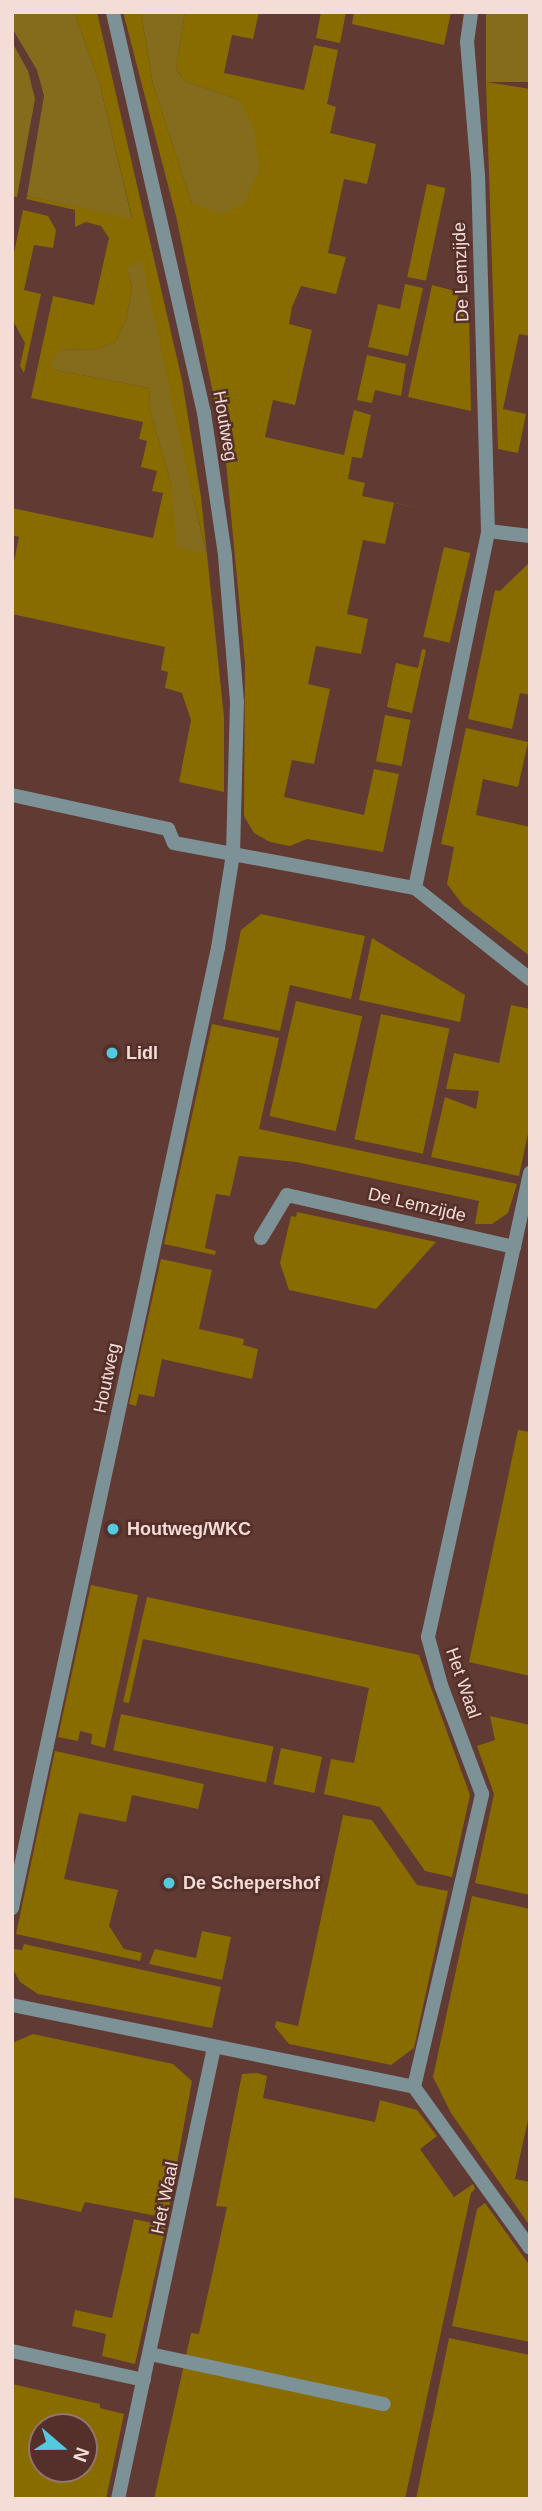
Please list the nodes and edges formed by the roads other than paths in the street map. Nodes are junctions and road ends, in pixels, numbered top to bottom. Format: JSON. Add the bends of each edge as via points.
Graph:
{"nodes":[{"id":1,"x":113,"y":12,"type":"edge"},
{"id":2,"x":471,"y":12,"type":"edge"},
{"id":3,"x":488,"y":531,"type":"junction"},
{"id":4,"x":530,"y":536,"type":"edge"},
{"id":5,"x":12,"y":795,"type":"edge"},
{"id":6,"x":233,"y":854,"type":"junction"},
{"id":7,"x":415,"y":888,"type":"junction"},
{"id":8,"x":530,"y":979,"type":"edge"},
{"id":9,"x":530,"y":1173,"type":"edge"},
{"id":10,"x":261,"y":1238,"type":"dead end"},
{"id":11,"x":514,"y":1247,"type":"junction"},
{"id":12,"x":12,"y":1908,"type":"edge"},
{"id":13,"x":12,"y":2006,"type":"edge"},
{"id":14,"x":214,"y":2049,"type":"junction"},
{"id":15,"x":414,"y":2087,"type":"junction"},
{"id":16,"x":530,"y":2248,"type":"edge"},
{"id":17,"x":12,"y":2351,"type":"edge"},
{"id":18,"x":150,"y":2354,"type":"junction"},
{"id":19,"x":144,"y":2380,"type":"junction"},
{"id":20,"x":384,"y":2403,"type":"dead end"},
{"id":21,"x":118,"y":2499,"type":"edge"}],
"edges":[{"from":1,"to":6,"type":"street","name":"Houtweg","via":[[204,413],[225,555],[237,702]]},
{"from":2,"to":3,"type":"street","name":"De Lemzijde","via":[[467,42],[478,175]]},
{"from":3,"to":4,"type":"street"},
{"from":3,"to":7,"type":"street","name":"De Lemzijde"},
{"from":5,"to":6,"type":"street","via":[[168,829],[171,842]]},
{"from":6,"to":7,"type":"street"},
{"from":6,"to":12,"type":"street","name":"Houtweg","via":[[218,948]]},
{"from":7,"to":8,"type":"street"},
{"from":9,"to":11,"type":"street"},
{"from":10,"to":11,"type":"street","name":"De Lemzijde","via":[[287,1195]]},
{"from":11,"to":15,"type":"street","name":"Het Waal","via":[[428,1637],[482,1794]]},
{"from":13,"to":14,"type":"street"},
{"from":14,"to":15,"type":"street"},
{"from":14,"to":18,"type":"street","name":"Het Waal"},
{"from":15,"to":16,"type":"street"},
{"from":17,"to":19,"type":"street"},
{"from":18,"to":19,"type":"street","name":"Het Waal"},
{"from":18,"to":20,"type":"street"},
{"from":19,"to":21,"type":"street","name":"Het Waal"}]}
